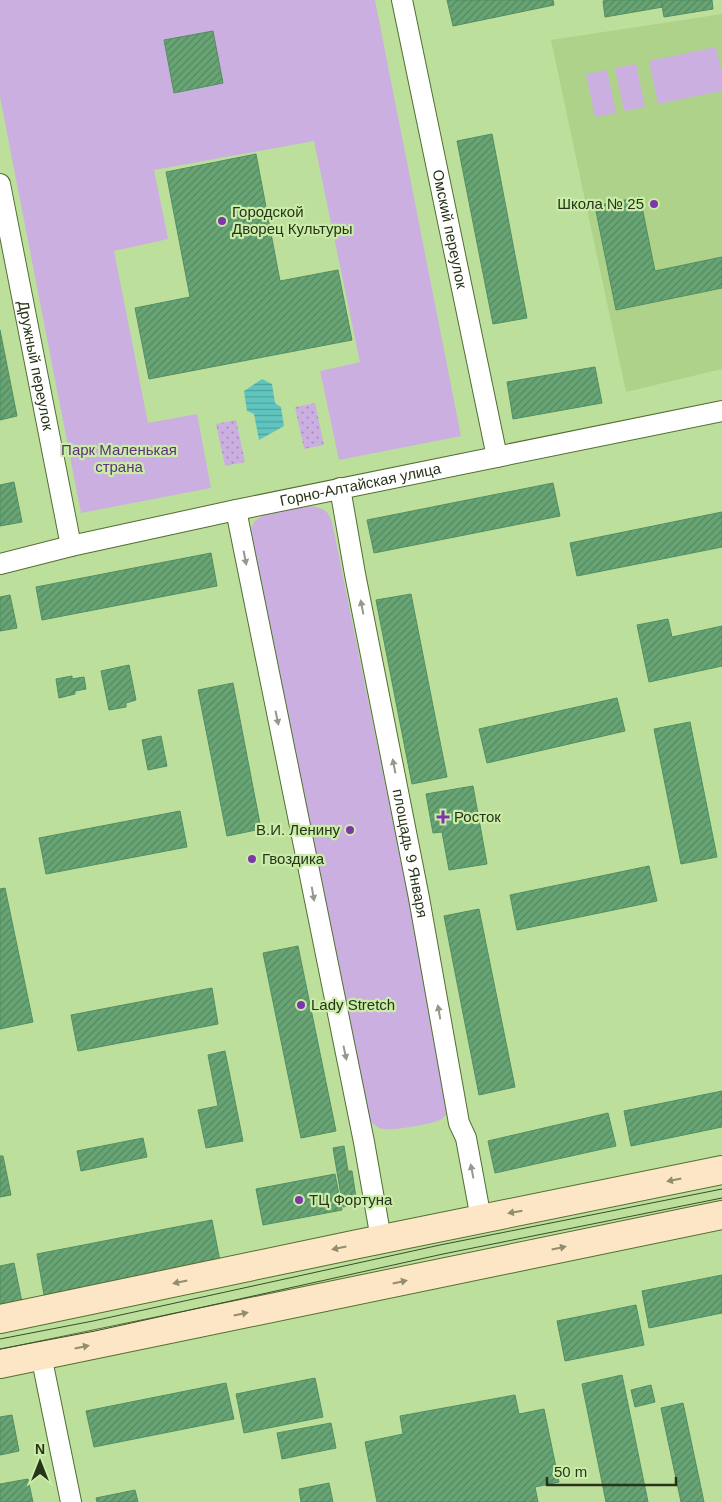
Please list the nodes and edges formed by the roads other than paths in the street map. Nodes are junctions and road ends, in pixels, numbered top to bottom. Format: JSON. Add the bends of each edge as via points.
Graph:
{"nodes":[{"id":1,"x":402,"y":0,"type":"edge"},
{"id":2,"x":0,"y":184,"type":"edge"},
{"id":3,"x":722,"y":411,"type":"edge"},
{"id":4,"x":497,"y":457,"type":"junction"},
{"id":5,"x":340,"y":488,"type":"junction"},
{"id":6,"x":236,"y":510,"type":"junction"},
{"id":7,"x":71,"y":546,"type":"junction"},
{"id":8,"x":0,"y":564,"type":"edge"},
{"id":9,"x":722,"y":1170,"type":"edge"},
{"id":10,"x":722,"y":1215,"type":"edge"},
{"id":11,"x":481,"y":1219,"type":"junction"},
{"id":12,"x":381,"y":1239,"type":"junction"},
{"id":13,"x":0,"y":1320,"type":"edge"},
{"id":14,"x":40,"y":1356,"type":"junction"},
{"id":15,"x":0,"y":1364,"type":"edge"},
{"id":16,"x":71,"y":1502,"type":"edge"}],
"edges":[{"from":1,"to":4,"type":"street","name":"Омский переулок"},
{"from":2,"to":7,"type":"street","name":"Дружный переулок"},
{"from":3,"to":4,"type":"street","name":"Горно-Алтайская улица"},
{"from":4,"to":5,"type":"street","name":"Горно-Алтайская улица"},
{"from":5,"to":6,"type":"street","name":"Горно-Алтайская улица"},
{"from":11,"to":5,"type":"street","name":"площадь 9 Января","one_way":true,"via":[[466,1138],[459,1123],[418,888]]},
{"from":6,"to":7,"type":"street","name":"Горно-Алтайская улица"},
{"from":6,"to":12,"type":"street","one_way":true},
{"from":7,"to":8,"type":"street","name":"Горно-Алтайская улица"},
{"from":9,"to":11,"type":"main road","one_way":true},
{"from":14,"to":10,"type":"main road","one_way":true},
{"from":11,"to":12,"type":"main road"},
{"from":12,"to":13,"type":"main road","one_way":true},
{"from":14,"to":15,"type":"main road"},
{"from":14,"to":16,"type":"street"}]}
